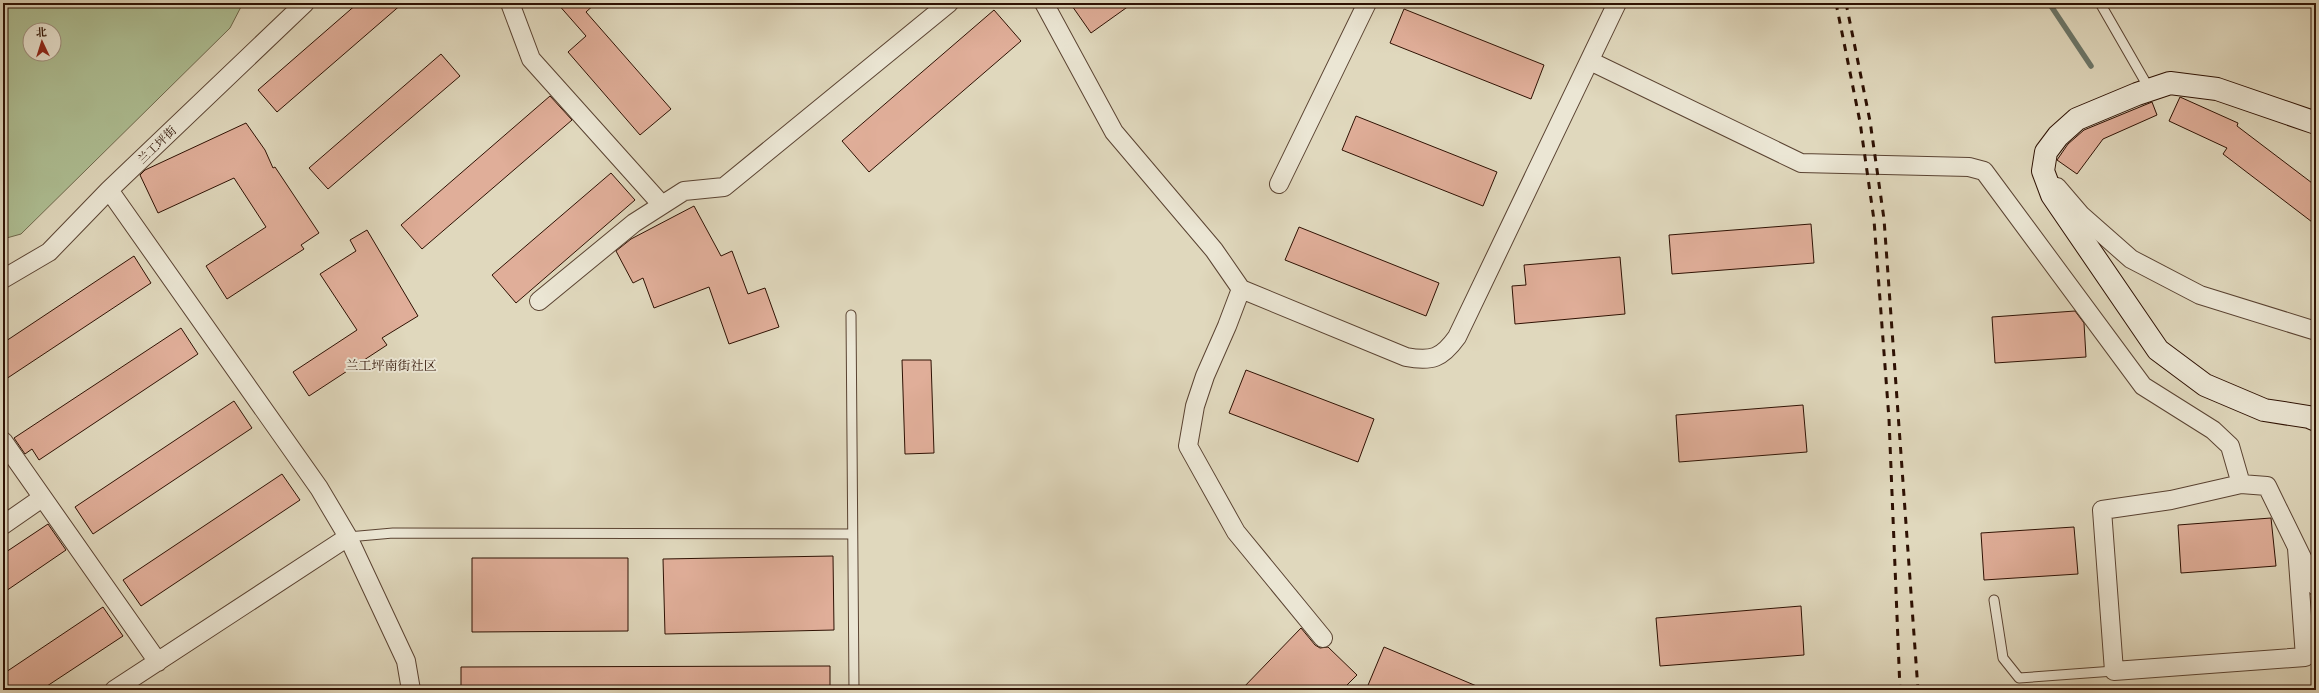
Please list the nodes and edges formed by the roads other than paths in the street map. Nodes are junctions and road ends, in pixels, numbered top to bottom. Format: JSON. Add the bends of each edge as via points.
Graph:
{"nodes":[{"id":1,"x":305,"y":3,"type":"edge"},
{"id":2,"x":510,"y":3,"type":"edge"},
{"id":3,"x":949,"y":3,"type":"edge"},
{"id":4,"x":1044,"y":3,"type":"edge"},
{"id":5,"x":1366,"y":3,"type":"edge"},
{"id":6,"x":1617,"y":3,"type":"edge"},
{"id":7,"x":2100,"y":3,"type":"edge"},
{"id":8,"x":1590,"y":61,"type":"junction"},
{"id":9,"x":2150,"y":90,"type":"junction"},
{"id":10,"x":2316,"y":123,"type":"edge"},
{"id":11,"x":2043,"y":171,"type":"junction"},
{"id":12,"x":1279,"y":184,"type":"dead end"},
{"id":13,"x":109,"y":190,"type":"junction"},
{"id":14,"x":662,"y":205,"type":"junction"},
{"id":15,"x":3,"y":279,"type":"edge"},
{"id":16,"x":1241,"y":289,"type":"junction"},
{"id":17,"x":539,"y":301,"type":"dead end"},
{"id":18,"x":850,"y":315,"type":"dead end"},
{"id":19,"x":2316,"y":331,"type":"edge"},
{"id":20,"x":2316,"y":420,"type":"edge"},
{"id":21,"x":3,"y":441,"type":"edge"},
{"id":22,"x":2241,"y":484,"type":"junction"},
{"id":23,"x":42,"y":498,"type":"junction"},
{"id":24,"x":3,"y":525,"type":"edge"},
{"id":25,"x":851,"y":534,"type":"junction"},
{"id":26,"x":348,"y":537,"type":"junction"},
{"id":27,"x":2297,"y":548,"type":"junction"},
{"id":28,"x":2316,"y":586,"type":"edge"},
{"id":29,"x":1994,"y":600,"type":"dead end"},
{"id":30,"x":1323,"y":638,"type":"dead end"},
{"id":31,"x":158,"y":662,"type":"junction"},
{"id":32,"x":2114,"y":671,"type":"junction"},
{"id":33,"x":114,"y":690,"type":"edge"},
{"id":34,"x":411,"y":690,"type":"edge"},
{"id":35,"x":854,"y":690,"type":"edge"}],
"edges":[{"from":1,"to":13,"type":"street","name":"兰工坪街"},
{"from":2,"to":14,"type":"street","via":[[531,59]]},
{"from":3,"to":14,"type":"street","via":[[724,187],[684,191]]},
{"from":4,"to":16,"type":"street","via":[[1114,132],[1214,250]]},
{"from":5,"to":12,"type":"street"},
{"from":6,"to":8,"type":"street"},
{"from":7,"to":9,"type":"lane"},
{"from":8,"to":16,"type":"street","via":[[1457,337],[1446,352],[1422,360],[1406,357]]},
{"from":8,"to":22,"type":"street","via":[[1801,163],[1968,167],[1984,171],[2143,386],[2213,430],[2230,446]]},
{"from":9,"to":10,"type":"street","via":[[2170,83],[2217,89]]},
{"from":9,"to":11,"type":"street","via":[[2076,119],[2046,152]]},
{"from":11,"to":19,"type":"street","via":[[2081,215],[2131,259],[2200,295]]},
{"from":11,"to":20,"type":"street","via":[[2052,195],[2158,350],[2205,385],[2264,410],[2309,416]]},
{"from":13,"to":15,"type":"street","name":"兰工坪街","via":[[49,252]]},
{"from":13,"to":26,"type":"street","via":[[319,488]]},
{"from":14,"to":17,"type":"street","via":[[634,223]]},
{"from":16,"to":30,"type":"street","via":[[1205,376],[1195,406],[1188,446],[1236,532]]},
{"from":18,"to":25,"type":"lane"},
{"from":21,"to":23,"type":"street"},
{"from":22,"to":27,"type":"street","via":[[2267,486]]},
{"from":22,"to":32,"type":"street","via":[[2171,500],[2102,510]]},
{"from":23,"to":24,"type":"street"},
{"from":23,"to":31,"type":"street"},
{"from":25,"to":26,"type":"lane","via":[[393,534]]},
{"from":25,"to":35,"type":"lane"},
{"from":26,"to":31,"type":"street"},
{"from":26,"to":34,"type":"street","via":[[406,661]]},
{"from":27,"to":28,"type":"street"},
{"from":27,"to":32,"type":"street","via":[[2305,657]]},
{"from":29,"to":32,"type":"lane","via":[[2003,658],[2019,678]]},
{"from":31,"to":33,"type":"street"}]}
